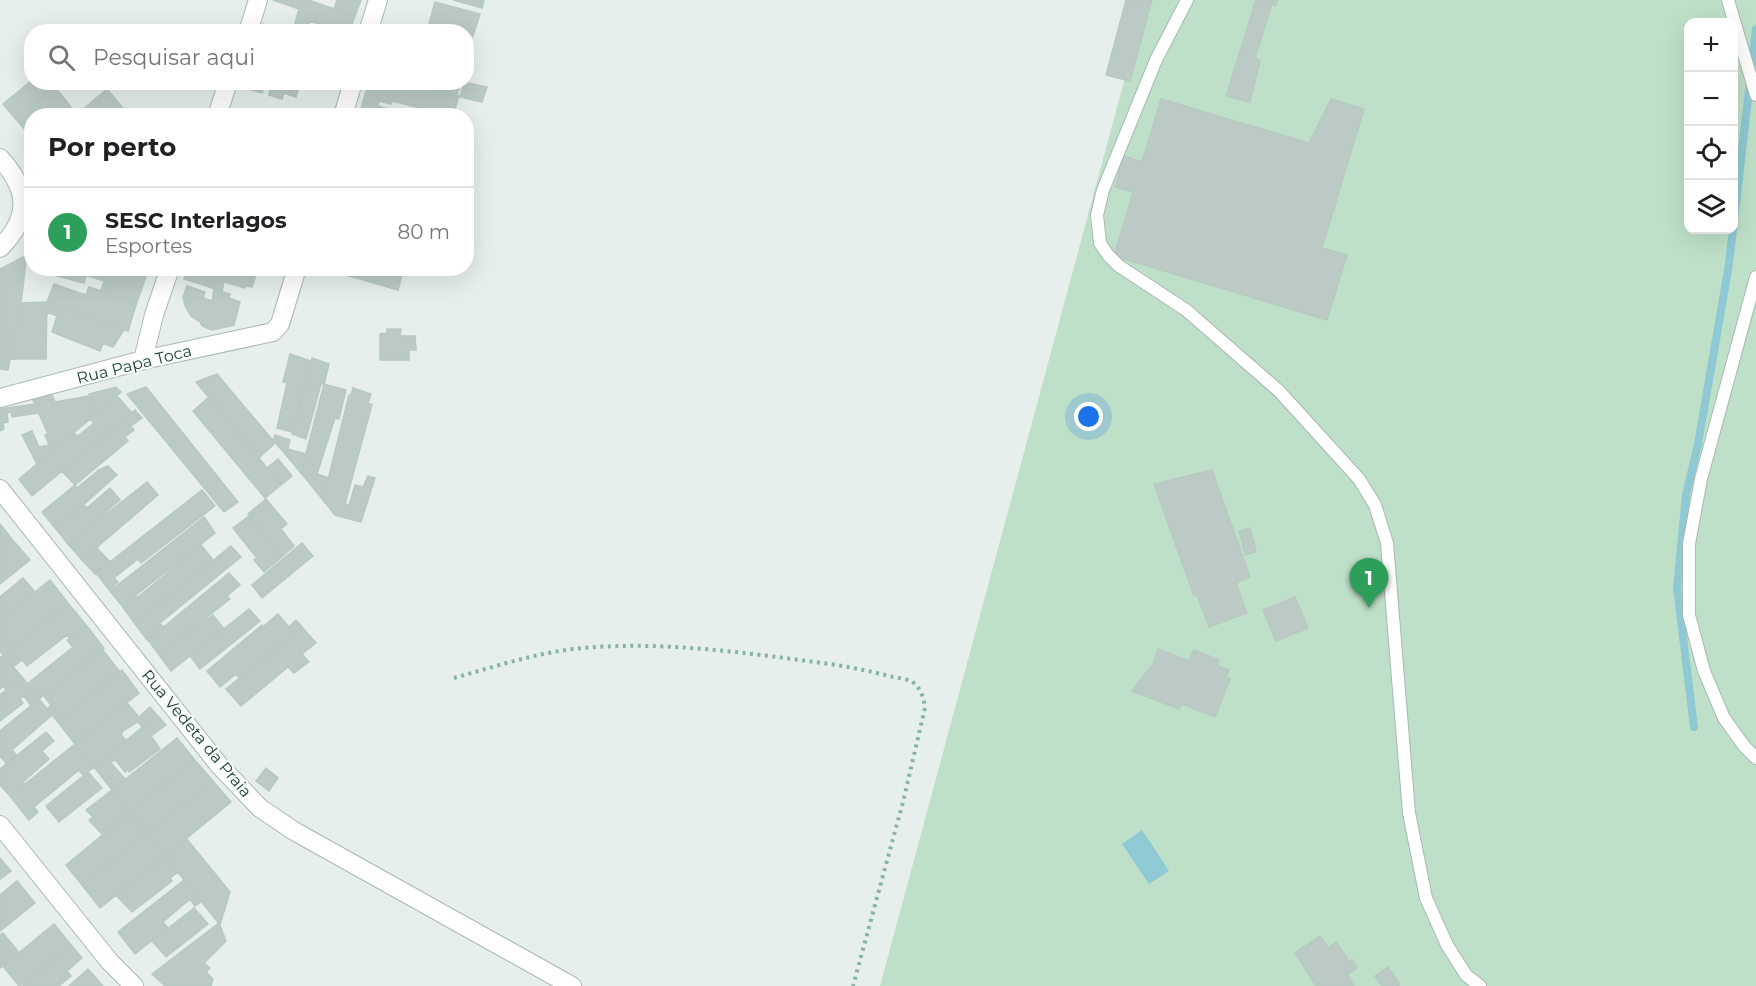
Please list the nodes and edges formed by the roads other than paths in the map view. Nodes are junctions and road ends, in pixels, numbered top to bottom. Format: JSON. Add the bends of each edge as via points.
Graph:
{"nodes":[{"id":1,"x":258,"y":0,"type":"edge"},
{"id":2,"x":378,"y":0,"type":"edge"},
{"id":3,"x":1187,"y":0,"type":"edge"},
{"id":4,"x":1728,"y":0,"type":"edge"},
{"id":5,"x":250,"y":24,"type":"edge"},
{"id":6,"x":370,"y":24,"type":"edge"},
{"id":7,"x":225,"y":90,"type":"edge"},
{"id":8,"x":351,"y":90,"type":"edge"},
{"id":9,"x":1756,"y":95,"type":"edge"},
{"id":10,"x":220,"y":108,"type":"edge"},
{"id":11,"x":345,"y":108,"type":"edge"},
{"id":12,"x":0,"y":158,"type":"edge"},
{"id":13,"x":0,"y":248,"type":"edge"},
{"id":14,"x":167,"y":276,"type":"edge"},
{"id":15,"x":295,"y":276,"type":"edge"},
{"id":16,"x":1756,"y":277,"type":"edge"},
{"id":17,"x":143,"y":360,"type":"junction"},
{"id":18,"x":0,"y":398,"type":"edge"},
{"id":19,"x":0,"y":489,"type":"edge"},
{"id":20,"x":1756,"y":758,"type":"edge"},
{"id":21,"x":0,"y":825,"type":"edge"},
{"id":22,"x":1466,"y":975,"type":"junction"},
{"id":23,"x":134,"y":986,"type":"edge"},
{"id":24,"x":572,"y":986,"type":"edge"},
{"id":25,"x":1474,"y":986,"type":"edge"},
{"id":26,"x":1480,"y":986,"type":"edge"}],
"edges":[{"from":1,"to":5,"type":"street"},
{"from":2,"to":6,"type":"street"},
{"from":3,"to":22,"type":"lane","via":[[1156,60],[1103,190],[1097,215],[1100,243],[1119,266],[1186,310],[1279,391],[1359,479],[1375,505],[1387,543],[1409,813],[1426,898]]},
{"from":4,"to":9,"type":"lane"},
{"from":7,"to":10,"type":"street"},
{"from":8,"to":11,"type":"street"},
{"from":12,"to":13,"type":"street","via":[[22,190],[20,220],[13,235]]},
{"from":14,"to":17,"type":"street"},
{"from":15,"to":17,"type":"street","name":"Rua Papa Toca","via":[[280,324],[270,333]]},
{"from":16,"to":20,"type":"lane","via":[[1701,479],[1689,544],[1689,615],[1704,671],[1724,718]]},
{"from":17,"to":18,"type":"street","name":"Rua Papa Toca"},
{"from":19,"to":24,"type":"street","name":"Rua Vedeta da Praia","via":[[219,765],[260,807],[294,831]]},
{"from":21,"to":23,"type":"street","via":[[110,962]]},
{"from":22,"to":25,"type":"lane"},
{"from":22,"to":26,"type":"lane"}]}
